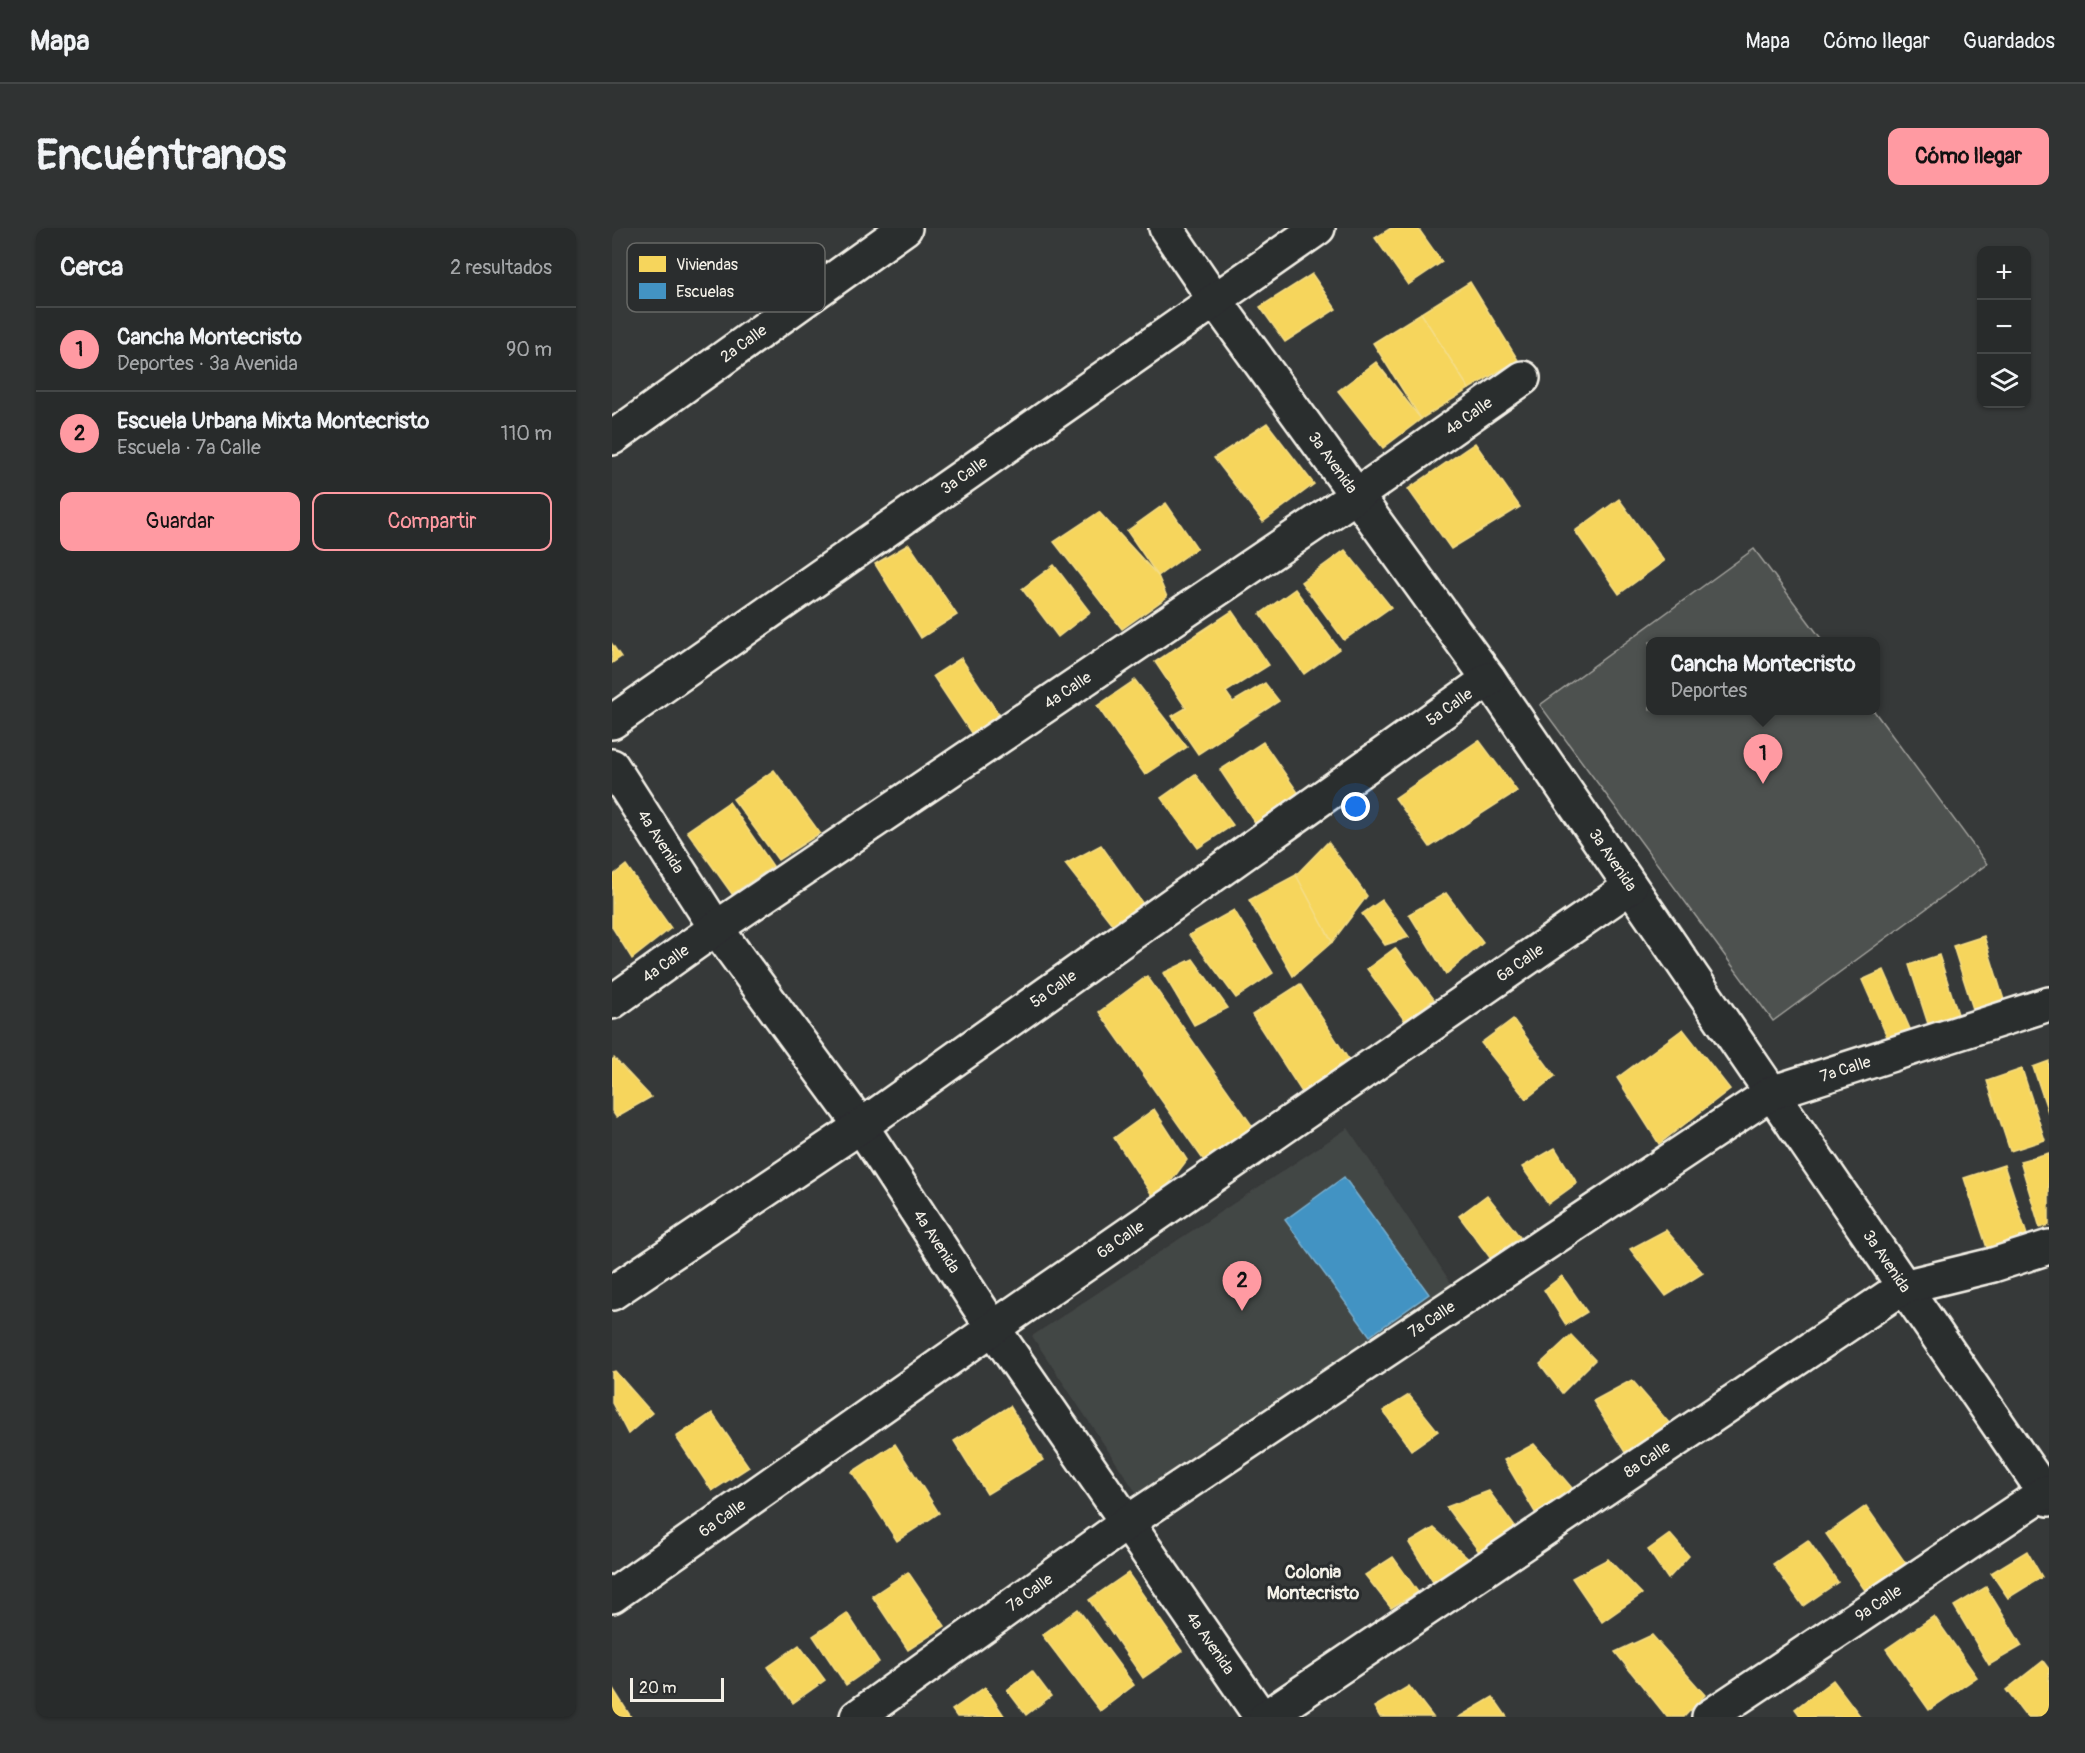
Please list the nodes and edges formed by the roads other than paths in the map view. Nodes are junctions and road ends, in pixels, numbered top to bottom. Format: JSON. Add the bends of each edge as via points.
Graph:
{"nodes":[{"id":1,"x":905,"y":228,"type":"edge"},
{"id":2,"x":1166,"y":228,"type":"edge"},
{"id":3,"x":1318,"y":228,"type":"edge"},
{"id":4,"x":825,"y":285,"type":"edge"},
{"id":5,"x":1215,"y":300,"type":"junction"},
{"id":6,"x":788,"y":312,"type":"edge"},
{"id":7,"x":1523,"y":378,"type":"dead end"},
{"id":8,"x":612,"y":438,"type":"edge"},
{"id":9,"x":1357,"y":495,"type":"junction"},
{"id":10,"x":1489,"y":679,"type":"junction"},
{"id":11,"x":612,"y":722,"type":"edge"},
{"id":12,"x":612,"y":766,"type":"edge"},
{"id":13,"x":1630,"y":887,"type":"junction"},
{"id":14,"x":716,"y":928,"type":"junction"},
{"id":15,"x":612,"y":1002,"type":"edge"},
{"id":16,"x":2049,"y":1004,"type":"edge"},
{"id":17,"x":1771,"y":1093,"type":"junction"},
{"id":18,"x":861,"y":1126,"type":"junction"},
{"id":19,"x":2049,"y":1247,"type":"edge"},
{"id":20,"x":1903,"y":1287,"type":"junction"},
{"id":21,"x":612,"y":1293,"type":"edge"},
{"id":22,"x":993,"y":1328,"type":"junction"},
{"id":23,"x":2048,"y":1495,"type":"edge"},
{"id":24,"x":1128,"y":1522,"type":"junction"},
{"id":25,"x":612,"y":1596,"type":"edge"},
{"id":26,"x":857,"y":1717,"type":"edge"},
{"id":27,"x":1261,"y":1717,"type":"edge"},
{"id":28,"x":1266,"y":1717,"type":"edge"},
{"id":29,"x":1709,"y":1717,"type":"edge"}],
"edges":[{"from":1,"to":4,"type":"street","name":"2a Calle"},
{"from":2,"to":5,"type":"street","name":"3a Avenida"},
{"from":3,"to":5,"type":"street","name":"3a Calle"},
{"from":5,"to":9,"type":"street","name":"3a Avenida"},
{"from":5,"to":11,"type":"street","name":"3a Calle"},
{"from":6,"to":8,"type":"street","name":"2a Calle"},
{"from":7,"to":9,"type":"street","name":"4a Calle"},
{"from":9,"to":10,"type":"street","name":"3a Avenida"},
{"from":9,"to":14,"type":"street","name":"4a Calle"},
{"from":10,"to":13,"type":"street","name":"3a Avenida"},
{"from":10,"to":18,"type":"street","name":"5a Calle"},
{"from":12,"to":14,"type":"street","name":"4a Avenida"},
{"from":13,"to":17,"type":"street","name":"3a Avenida"},
{"from":13,"to":22,"type":"street","name":"6a Calle"},
{"from":14,"to":15,"type":"street","name":"4a Calle"},
{"from":14,"to":18,"type":"street","name":"4a Avenida"},
{"from":16,"to":17,"type":"street","name":"7a Calle"},
{"from":17,"to":20,"type":"street","name":"3a Avenida"},
{"from":17,"to":24,"type":"street","name":"7a Calle"},
{"from":18,"to":21,"type":"street","name":"5a Calle"},
{"from":18,"to":22,"type":"street","name":"4a Avenida"},
{"from":19,"to":20,"type":"street","name":"8a Calle"},
{"from":20,"to":23,"type":"street","name":"3a Avenida"},
{"from":20,"to":28,"type":"street","name":"8a Calle"},
{"from":22,"to":24,"type":"street","name":"4a Avenida"},
{"from":22,"to":25,"type":"street","name":"6a Calle"},
{"from":23,"to":29,"type":"street","name":"9a Calle"},
{"from":24,"to":26,"type":"street","name":"7a Calle"},
{"from":24,"to":27,"type":"street","name":"4a Avenida"}]}
